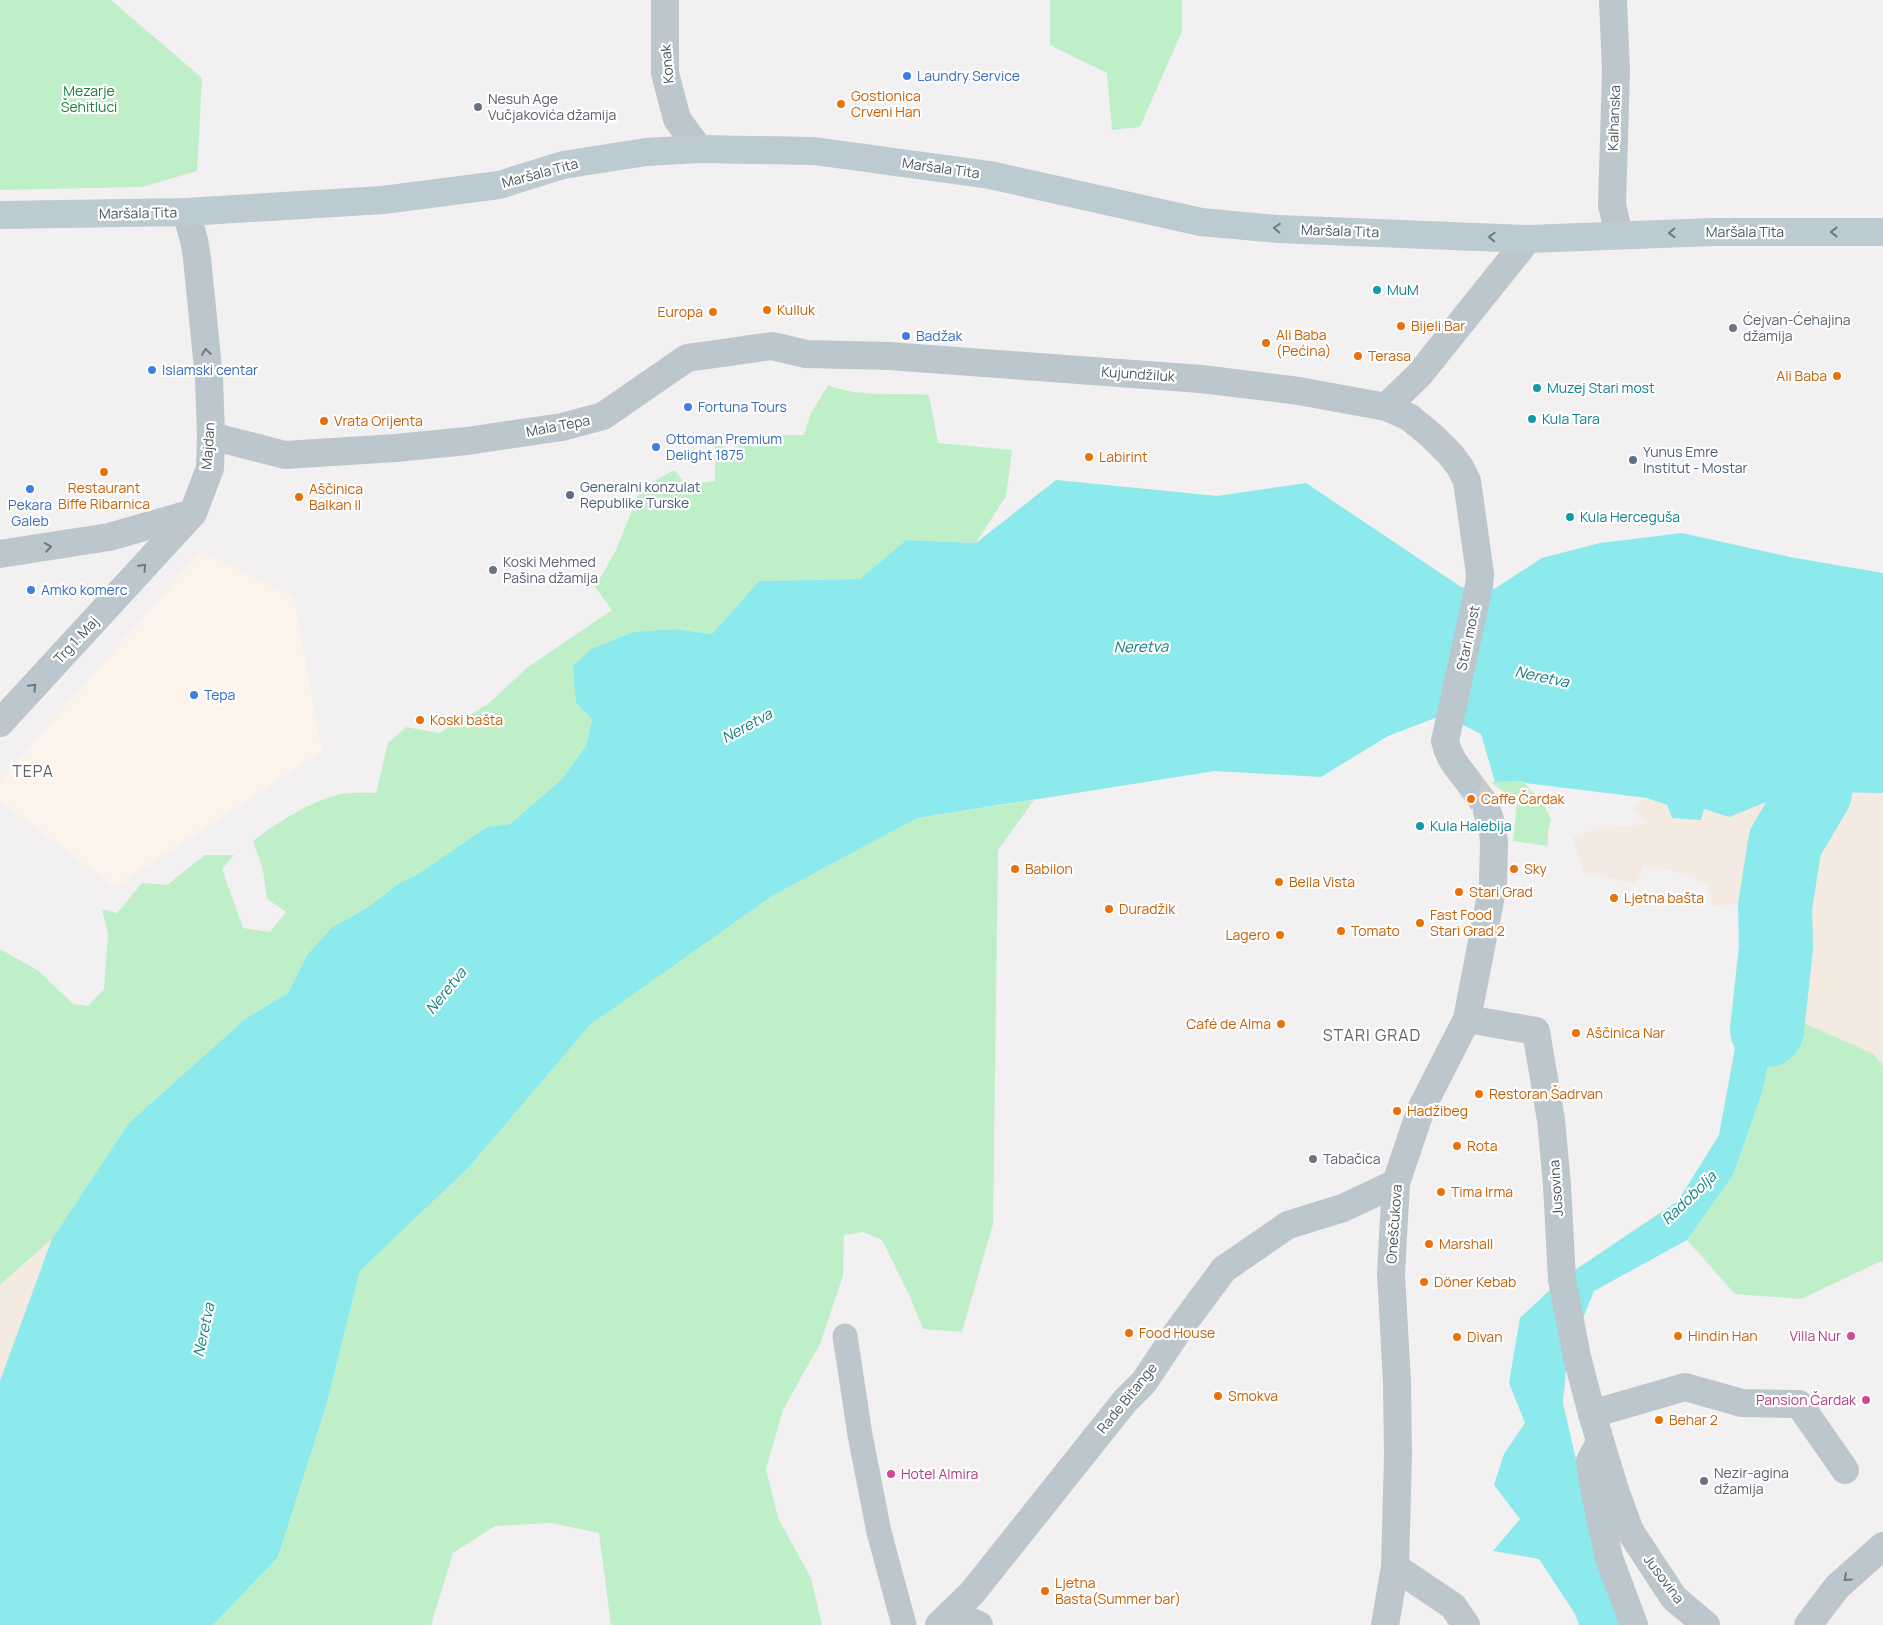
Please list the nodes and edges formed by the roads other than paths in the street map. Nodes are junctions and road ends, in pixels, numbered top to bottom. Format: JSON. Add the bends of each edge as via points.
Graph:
{"nodes":[{"id":1,"x":665,"y":0,"type":"edge"},
{"id":2,"x":1613,"y":0,"type":"edge"},
{"id":3,"x":699,"y":149,"type":"junction"},
{"id":4,"x":186,"y":212,"type":"junction"},
{"id":5,"x":0,"y":215,"type":"edge"},
{"id":6,"x":1883,"y":232,"type":"edge"},
{"id":7,"x":1619,"y":235,"type":"junction"},
{"id":8,"x":1528,"y":239,"type":"junction"},
{"id":9,"x":889,"y":356,"type":"joint"},
{"id":10,"x":1386,"y":407,"type":"junction"},
{"id":11,"x":211,"y":436,"type":"junction"},
{"id":12,"x":1468,"y":488,"type":"joint"},
{"id":13,"x":193,"y":513,"type":"junction"},
{"id":14,"x":0,"y":554,"type":"edge"},
{"id":15,"x":0,"y":723,"type":"edge"},
{"id":16,"x":1468,"y":781,"type":"tunnel mouth"},
{"id":17,"x":1487,"y":811,"type":"tunnel mouth"},
{"id":18,"x":1467,"y":1019,"type":"junction"},
{"id":19,"x":1396,"y":1183,"type":"junction"},
{"id":20,"x":845,"y":1336,"type":"dead end"},
{"id":21,"x":1592,"y":1414,"type":"junction"},
{"id":22,"x":1600,"y":1440,"type":"junction"},
{"id":23,"x":1845,"y":1470,"type":"dead end"},
{"id":24,"x":1883,"y":1546,"type":"edge"},
{"id":25,"x":1395,"y":1566,"type":"junction"},
{"id":26,"x":945,"y":1619,"type":"edge"},
{"id":27,"x":904,"y":1625,"type":"edge"},
{"id":28,"x":979,"y":1625,"type":"edge"},
{"id":29,"x":1385,"y":1625,"type":"edge"},
{"id":30,"x":1466,"y":1625,"type":"edge"},
{"id":31,"x":1634,"y":1625,"type":"edge"},
{"id":32,"x":1706,"y":1625,"type":"edge"},
{"id":33,"x":1808,"y":1625,"type":"edge"}],
"edges":[{"from":1,"to":3,"type":"street","name":"Konak","via":[[665,73],[677,119]]},
{"from":2,"to":7,"type":"street","name":"Kalhanska","via":[[1616,71],[1612,205]]},
{"from":3,"to":4,"type":"street","name":"Maršala Tita","via":[[646,152],[563,165],[499,185],[383,200]]},
{"from":8,"to":3,"type":"street","name":"Maršala Tita","one_way":true,"via":[[1278,229],[1201,222],[990,175],[814,151]]},
{"from":4,"to":5,"type":"street","name":"Maršala Tita"},
{"from":11,"to":4,"type":"street","name":"Majdan","one_way":true,"via":[[199,276]]},
{"from":6,"to":7,"type":"street","name":"Maršala Tita","one_way":true},
{"from":7,"to":8,"type":"street","name":"Maršala Tita"},
{"from":8,"to":10,"type":"street","via":[[1419,375]]},
{"from":9,"to":10,"type":"street","name":"Kujundžiluk","via":[[1201,379],[1299,391]]},
{"from":9,"to":11,"type":"street","name":"Mala Tepa","via":[[806,354],[772,346],[687,358],[603,416],[562,427],[467,441],[285,455]]},
{"from":10,"to":12,"type":"street","name":"Kujundžiluk","via":[[1409,417],[1432,436],[1460,467]]},
{"from":11,"to":13,"type":"street","name":"Majdan","via":[[210,468]]},
{"from":12,"to":16,"type":"street","name":"Stari most","via":[[1479,586],[1445,741],[1451,759]]},
{"from":14,"to":13,"type":"street","one_way":true,"via":[[109,537]]},
{"from":15,"to":13,"type":"street","name":"Trg 1. Maj","one_way":true},
{"from":17,"to":18,"type":"street","name":"Oneščukova","via":[[1494,841],[1492,885]]},
{"from":18,"to":19,"type":"street","name":"Oneščukova","via":[[1421,1109]]},
{"from":18,"to":21,"type":"street","name":"Jusovina","via":[[1536,1030],[1551,1120],[1562,1280]]},
{"from":19,"to":25,"type":"street","name":"Oneščukova","via":[[1390,1273],[1397,1383]]},
{"from":19,"to":26,"type":"street","name":"Rade Bitange","via":[[1343,1208],[1288,1225],[1224,1270],[1144,1382],[1125,1401],[972,1593]]},
{"from":20,"to":27,"type":"lane","via":[[879,1532]]},
{"from":21,"to":22,"type":"street","name":"Jusovina"},
{"from":21,"to":23,"type":"street","via":[[1685,1387],[1742,1403],[1799,1404]]},
{"from":22,"to":31,"type":"street","via":[[1590,1461],[1594,1488],[1609,1558]]},
{"from":22,"to":32,"type":"street","name":"Jusovina","via":[[1630,1531],[1674,1598]]},
{"from":24,"to":33,"type":"street","one_way":true,"via":[[1837,1587]]},
{"from":25,"to":29,"type":"street","name":"Oneščukova"},
{"from":25,"to":30,"type":"street","via":[[1453,1606]]},
{"from":26,"to":28,"type":"street"}]}
